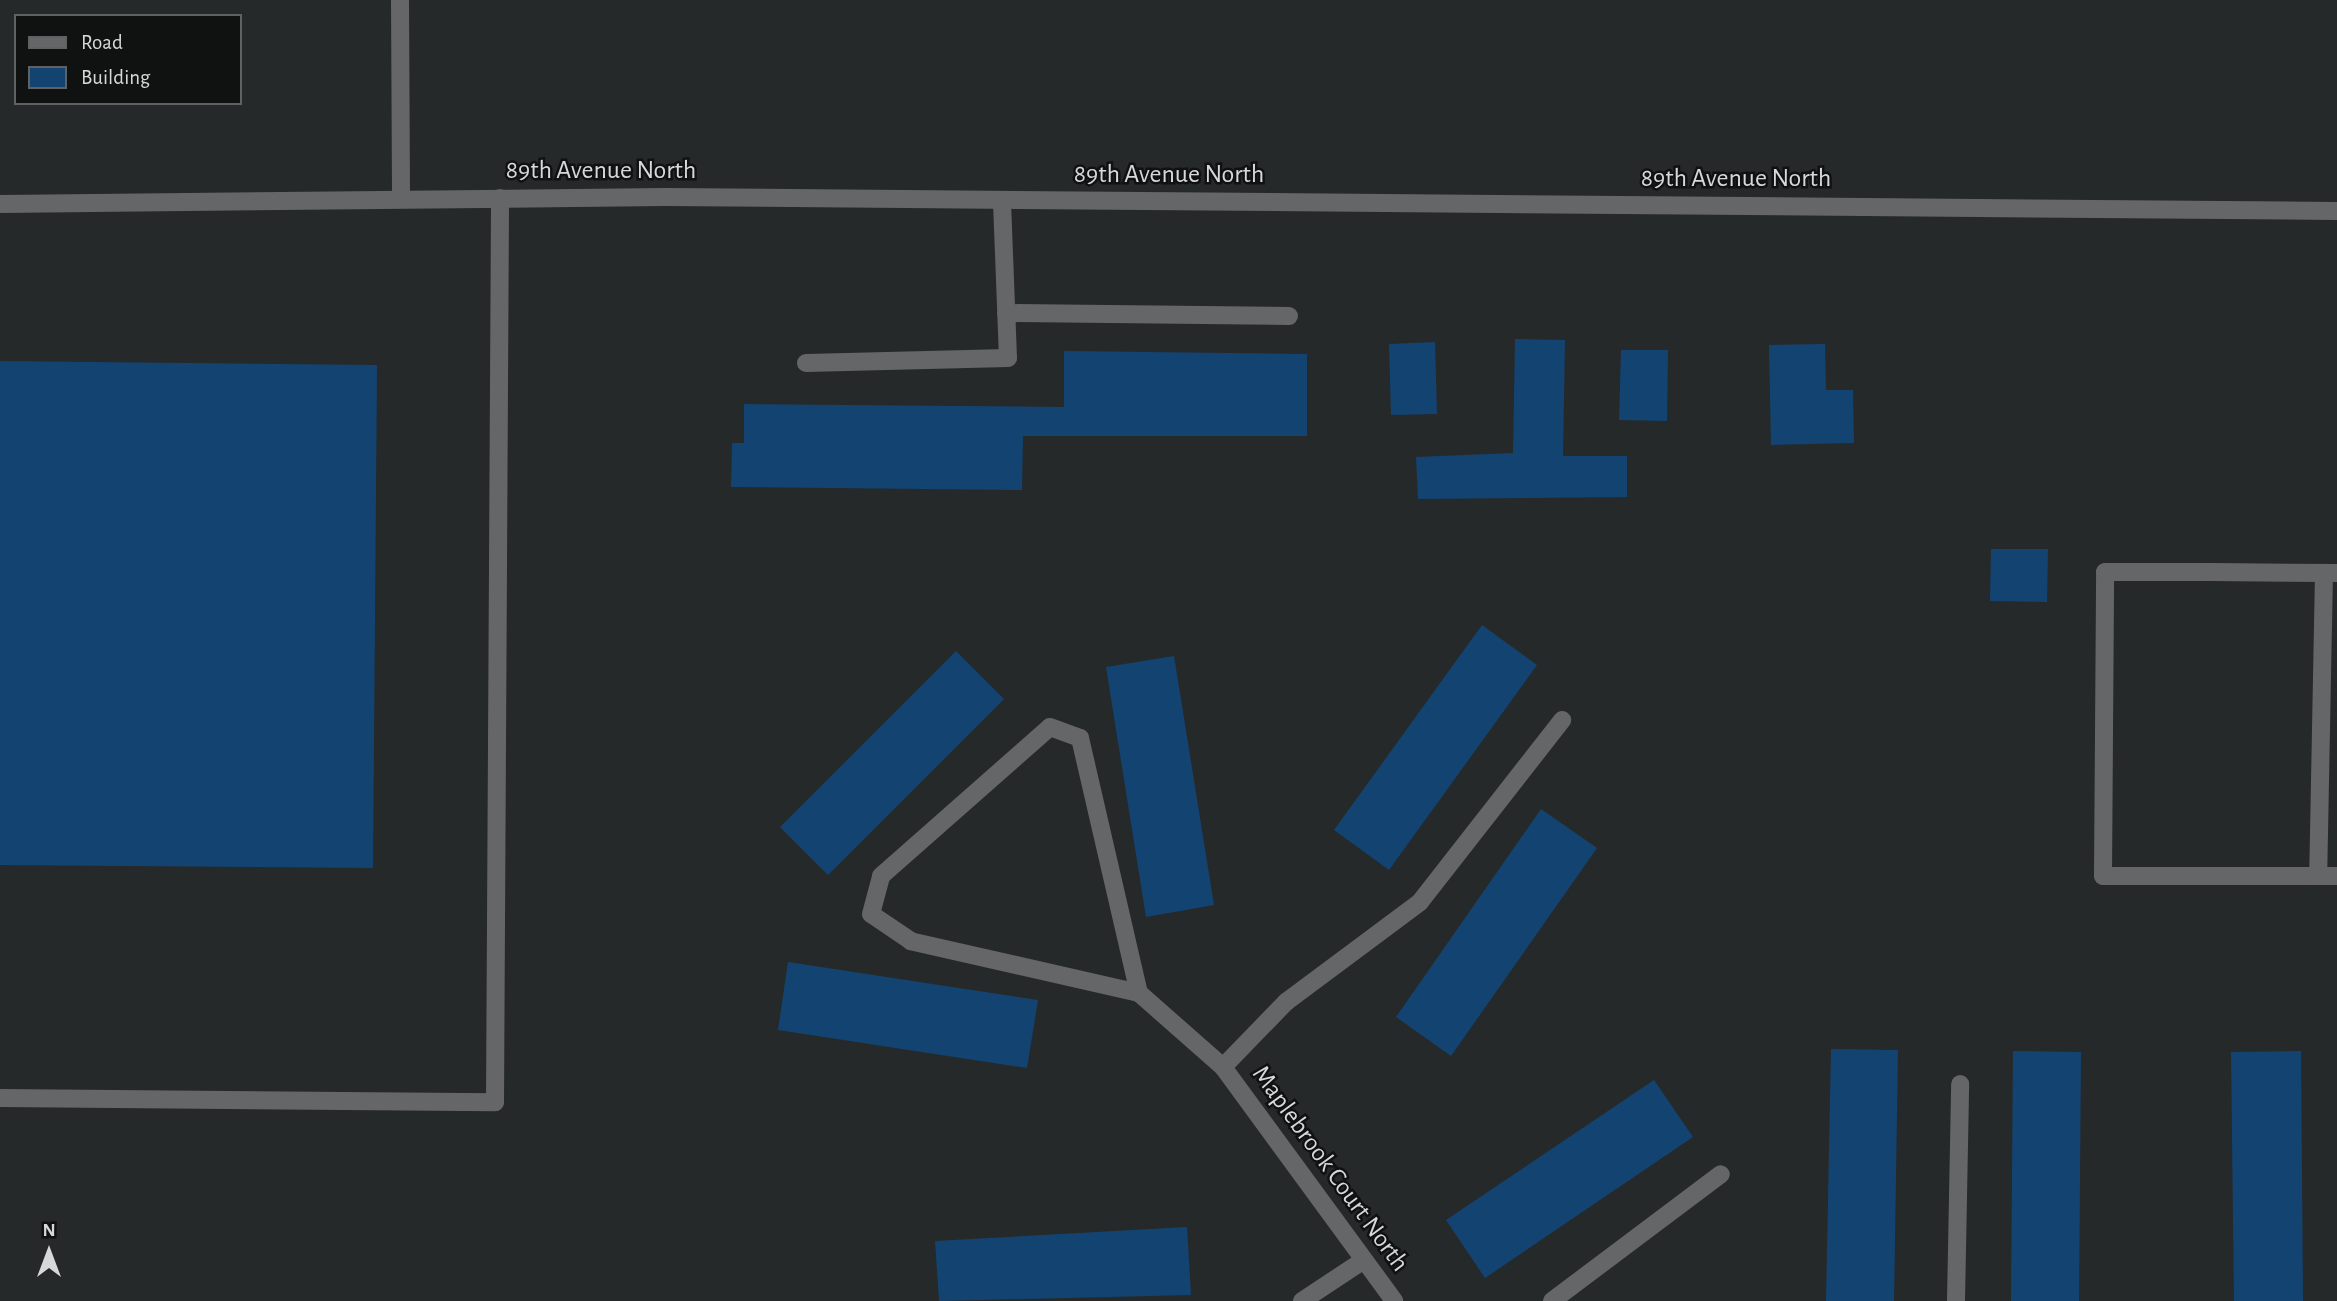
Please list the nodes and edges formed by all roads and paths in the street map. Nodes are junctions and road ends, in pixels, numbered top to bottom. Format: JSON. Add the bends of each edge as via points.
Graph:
{"nodes":[{"id":1,"x":400,"y":0,"type":"edge"},
{"id":2,"x":500,"y":198,"type":"junction"},
{"id":3,"x":401,"y":199,"type":"junction"},
{"id":4,"x":1002,"y":200,"type":"junction"},
{"id":5,"x":0,"y":204,"type":"edge"},
{"id":6,"x":2337,"y":211,"type":"edge"},
{"id":7,"x":1006,"y":313,"type":"junction"},
{"id":8,"x":1289,"y":316,"type":"dead end"},
{"id":9,"x":806,"y":363,"type":"dead end"},
{"id":10,"x":2330,"y":573,"type":"edge"},
{"id":11,"x":1562,"y":720,"type":"dead end"},
{"id":12,"x":2318,"y":876,"type":"junction"},
{"id":13,"x":2337,"y":876,"type":"edge"},
{"id":14,"x":1139,"y":993,"type":"junction"},
{"id":15,"x":1223,"y":1067,"type":"junction"},
{"id":16,"x":1960,"y":1084,"type":"dead end"},
{"id":17,"x":0,"y":1098,"type":"edge"},
{"id":18,"x":1721,"y":1174,"type":"dead end"},
{"id":19,"x":1364,"y":1260,"type":"junction"},
{"id":20,"x":1303,"y":1301,"type":"edge"},
{"id":21,"x":1394,"y":1301,"type":"edge"},
{"id":22,"x":1552,"y":1301,"type":"edge"},
{"id":23,"x":1956,"y":1301,"type":"edge"}],
"edges":[{"from":1,"to":3,"type":"street"},
{"from":2,"to":3,"type":"street","name":"89th Avenue North"},
{"from":2,"to":4,"type":"street","name":"89th Avenue North"},
{"from":2,"to":17,"type":"street","via":[[495,1102]]},
{"from":3,"to":5,"type":"street","name":"89th Avenue North"},
{"from":4,"to":6,"type":"street","name":"89th Avenue North"},
{"from":4,"to":7,"type":"street"},
{"from":7,"to":8,"type":"street"},
{"from":7,"to":9,"type":"street","via":[[1008,358]]},
{"from":10,"to":12,"type":"street"},
{"from":10,"to":12,"type":"street","via":[[2105,572],[2103,876]]},
{"from":11,"to":15,"type":"street","via":[[1420,902],[1286,1002]]},
{"from":12,"to":13,"type":"street"},
{"from":14,"to":14,"type":"street","via":[[1080,738],[1050,727],[881,876],[871,914],[911,941]]},
{"from":14,"to":15,"type":"street","name":"Maplebrook Court North"},
{"from":15,"to":19,"type":"street","name":"Maplebrook Court North"},
{"from":16,"to":23,"type":"street"},
{"from":18,"to":22,"type":"street"},
{"from":19,"to":20,"type":"street"},
{"from":19,"to":21,"type":"street","name":"Maplebrook Court North"}]}
